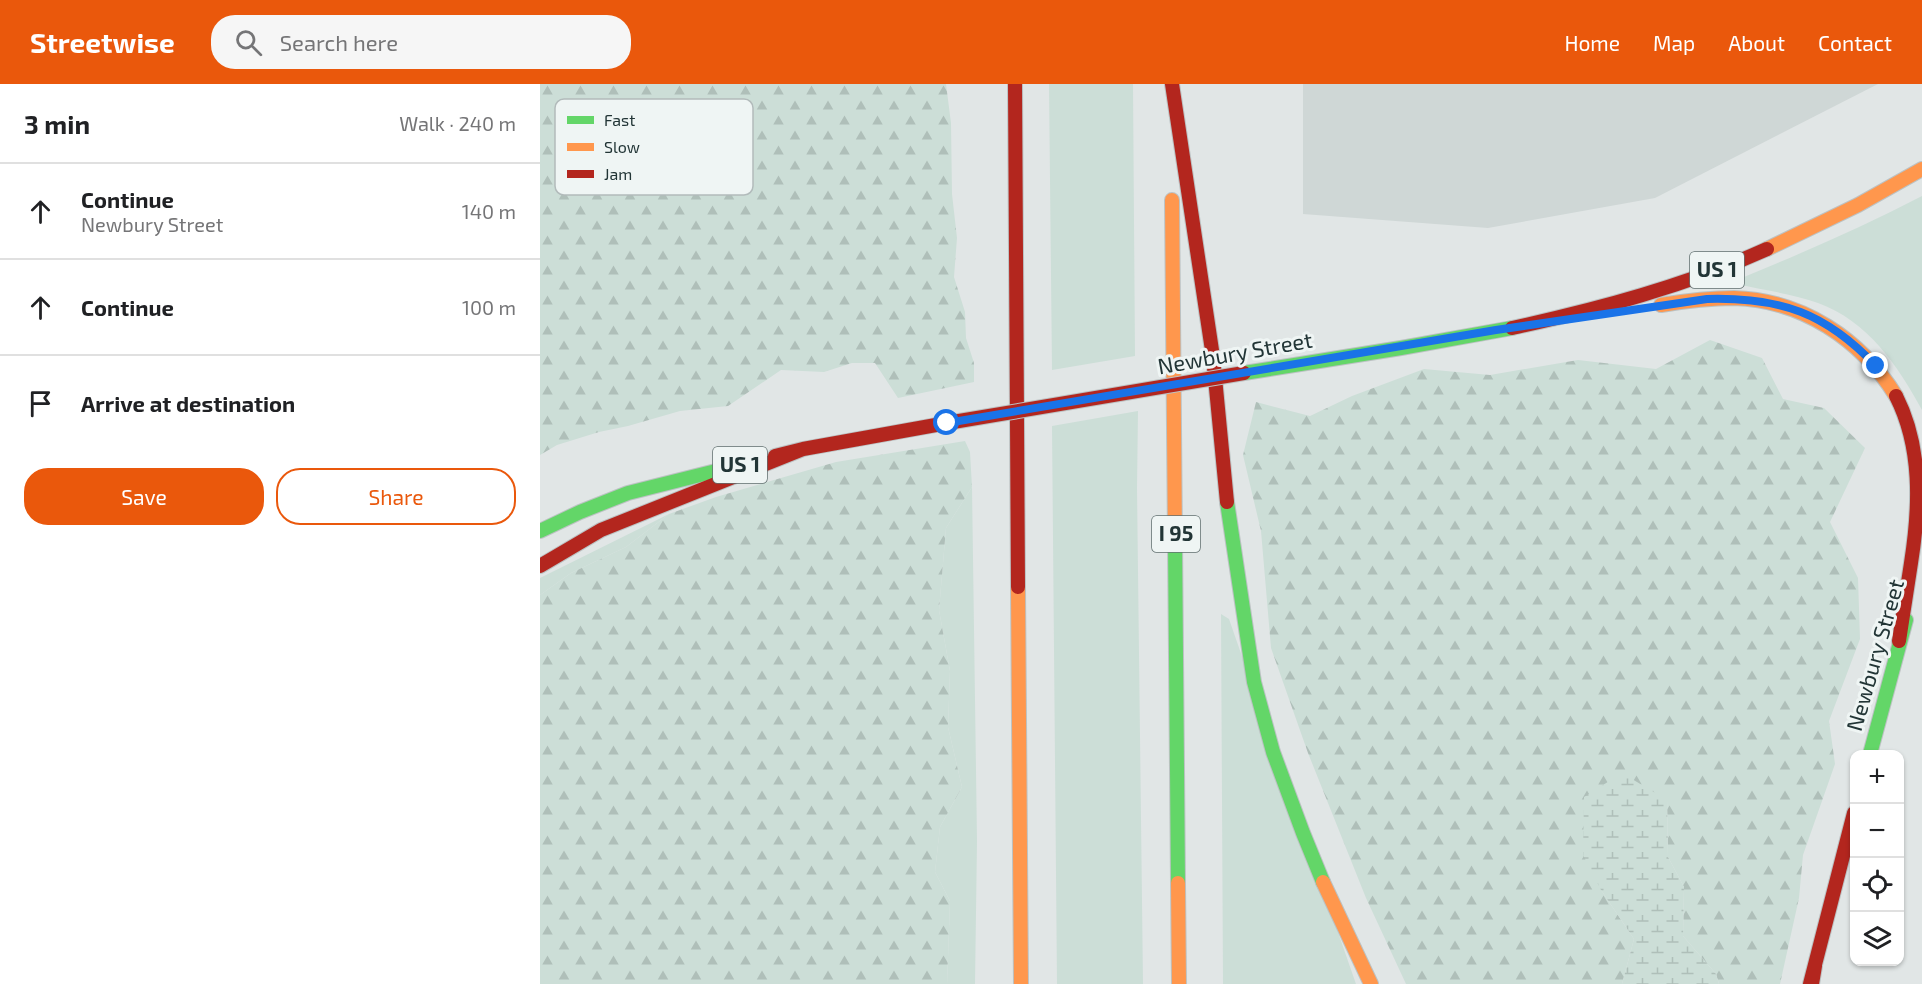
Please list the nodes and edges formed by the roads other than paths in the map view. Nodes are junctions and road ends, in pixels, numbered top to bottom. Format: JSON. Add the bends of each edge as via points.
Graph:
{"nodes":[{"id":1,"x":1015,"y":84,"type":"edge"},
{"id":2,"x":1171,"y":84,"type":"edge"},
{"id":3,"x":1172,"y":168,"type":"dead end"},
{"id":4,"x":1922,"y":169,"type":"edge"},
{"id":5,"x":1172,"y":192,"type":"dead end"},
{"id":6,"x":1496,"y":330,"type":"junction"},
{"id":7,"x":803,"y":449,"type":"junction"},
{"id":8,"x":540,"y":531,"type":"edge"},
{"id":9,"x":540,"y":566,"type":"edge"},
{"id":10,"x":1922,"y":567,"type":"edge"},
{"id":11,"x":1899,"y":641,"type":"junction"},
{"id":12,"x":1871,"y":750,"type":"edge"},
{"id":13,"x":1850,"y":829,"type":"edge"},
{"id":14,"x":1021,"y":984,"type":"edge"},
{"id":15,"x":1179,"y":984,"type":"edge"},
{"id":16,"x":1371,"y":984,"type":"edge"},
{"id":17,"x":1811,"y":984,"type":"edge"}],
"edges":[{"from":1,"to":14,"type":"main road"},
{"from":2,"to":3,"type":"main road"},
{"from":2,"to":16,"type":"main road","via":[[1213,357],[1229,519],[1254,682],[1273,752],[1299,822]]},
{"from":4,"to":6,"type":"main road","name":"Newbury Street","number":"US 1","via":[[1794,237],[1703,275],[1604,306]]},
{"from":5,"to":15,"type":"main road","number":"I 95"},
{"from":6,"to":7,"type":"main road","name":"Newbury Street","number":"US 1","bridge":true},
{"from":6,"to":11,"type":"main road","via":[[1734,298],[1786,306],[1834,328],[1856,345],[1892,387],[1914,435],[1920,489]]},
{"from":7,"to":8,"type":"main road","name":"Newbury Street","number":"US 1","via":[[628,493]]},
{"from":7,"to":9,"type":"main road","via":[[602,530]]},
{"from":10,"to":11,"type":"main road","name":"Newbury Street"},
{"from":11,"to":12,"type":"main road","name":"Newbury Street"},
{"from":13,"to":17,"type":"main road"}]}
